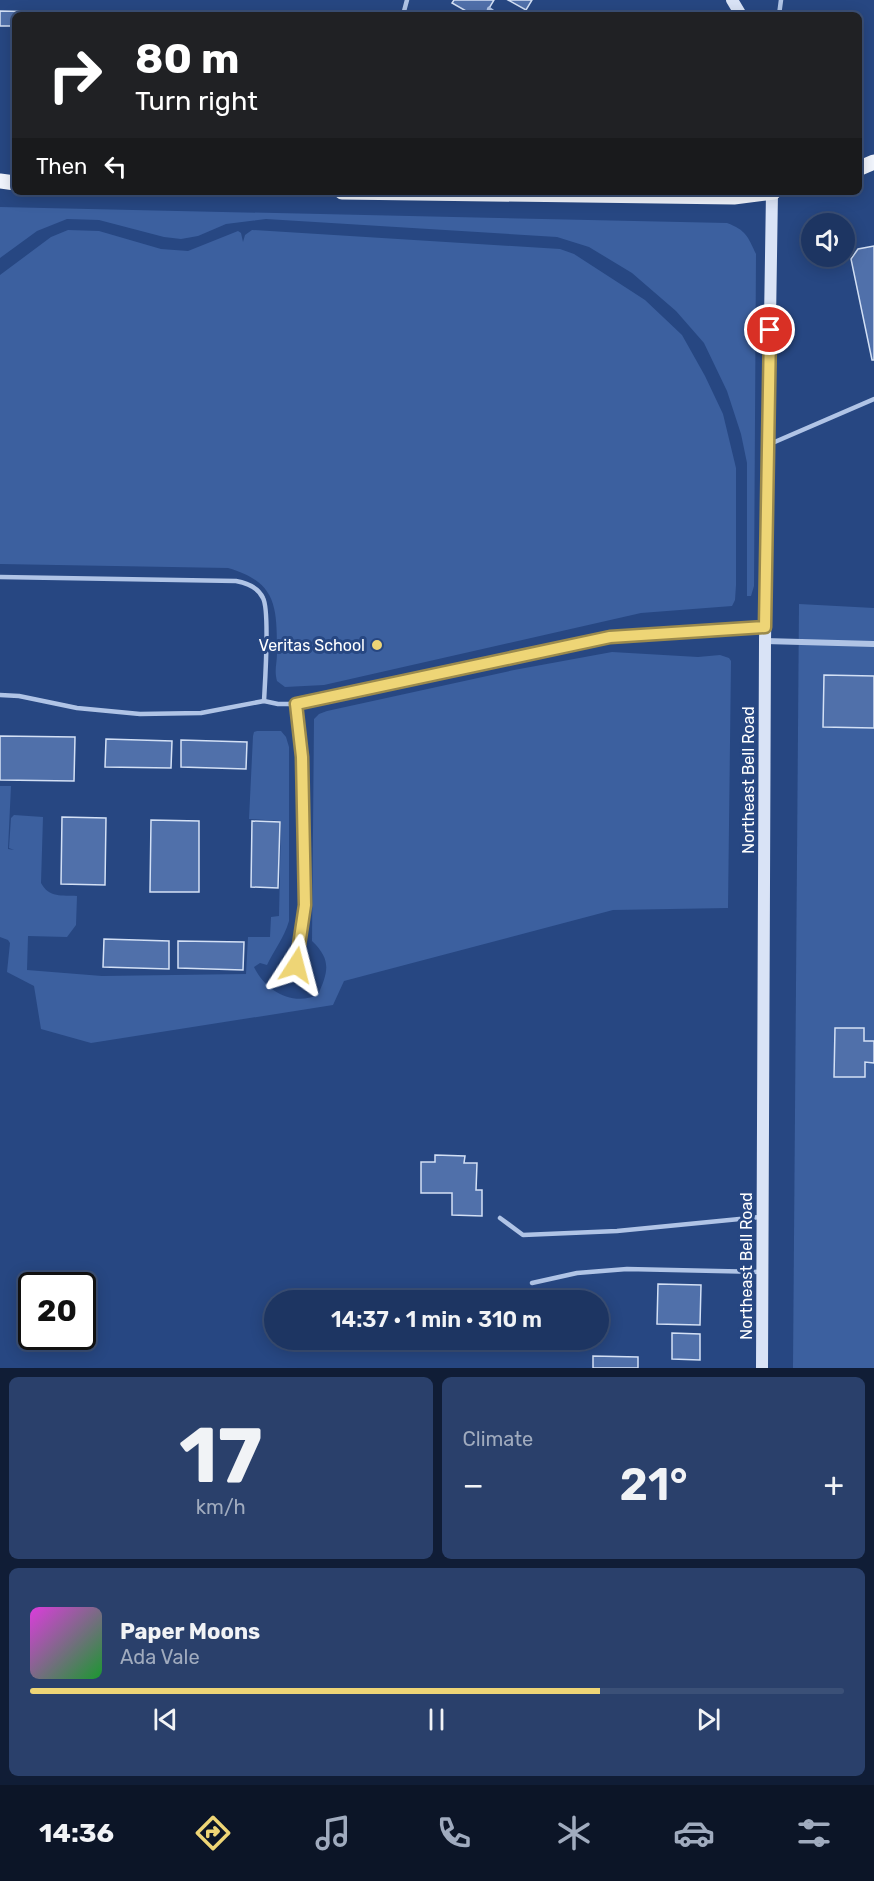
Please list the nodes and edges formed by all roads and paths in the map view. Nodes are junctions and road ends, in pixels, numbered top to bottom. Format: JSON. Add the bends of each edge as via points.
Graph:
{"nodes":[{"id":1,"x":489,"y":9,"type":"dead end"},
{"id":2,"x":493,"y":12,"type":"edge"},
{"id":3,"x":589,"y":195,"type":"edge"},
{"id":4,"x":749,"y":195,"type":"edge"},
{"id":5,"x":772,"y":195,"type":"edge"},
{"id":6,"x":874,"y":399,"type":"edge"},
{"id":7,"x":768,"y":445,"type":"junction"},
{"id":8,"x":0,"y":577,"type":"edge"},
{"id":9,"x":765,"y":627,"type":"junction"},
{"id":10,"x":765,"y":641,"type":"junction"},
{"id":11,"x":874,"y":645,"type":"edge"},
{"id":12,"x":0,"y":696,"type":"edge"},
{"id":13,"x":264,"y":701,"type":"junction"},
{"id":14,"x":296,"y":704,"type":"junction"},
{"id":15,"x":296,"y":965,"type":"dead end"},
{"id":16,"x":763,"y":1216,"type":"junction"},
{"id":17,"x":500,"y":1218,"type":"dead end"},
{"id":18,"x":762,"y":1272,"type":"junction"},
{"id":19,"x":532,"y":1283,"type":"dead end"},
{"id":20,"x":762,"y":1368,"type":"edge"}],
"edges":[{"from":1,"to":2,"type":"lane"},
{"from":3,"to":4,"type":"main road"},
{"from":5,"to":7,"type":"main road","name":"Northeast Bell Road"},
{"from":6,"to":7,"type":"lane"},
{"from":7,"to":9,"type":"main road","name":"Northeast Bell Road"},
{"from":8,"to":13,"type":"lane","via":[[236,581],[252,585],[266,606]]},
{"from":9,"to":10,"type":"main road","name":"Northeast Bell Road"},
{"from":9,"to":14,"type":"lane","via":[[610,637]]},
{"from":10,"to":11,"type":"street"},
{"from":10,"to":16,"type":"main road","name":"Northeast Bell Road"},
{"from":12,"to":13,"type":"lane","via":[[140,714],[201,713]]},
{"from":13,"to":14,"type":"lane"},
{"from":14,"to":15,"type":"lane","via":[[302,757],[305,905]]},
{"from":16,"to":17,"type":"lane","via":[[617,1231],[523,1235]]},
{"from":16,"to":18,"type":"main road","name":"Northeast Bell Road"},
{"from":18,"to":19,"type":"lane","via":[[627,1269],[577,1273]]},
{"from":18,"to":20,"type":"main road","name":"Northeast Bell Road"}]}
